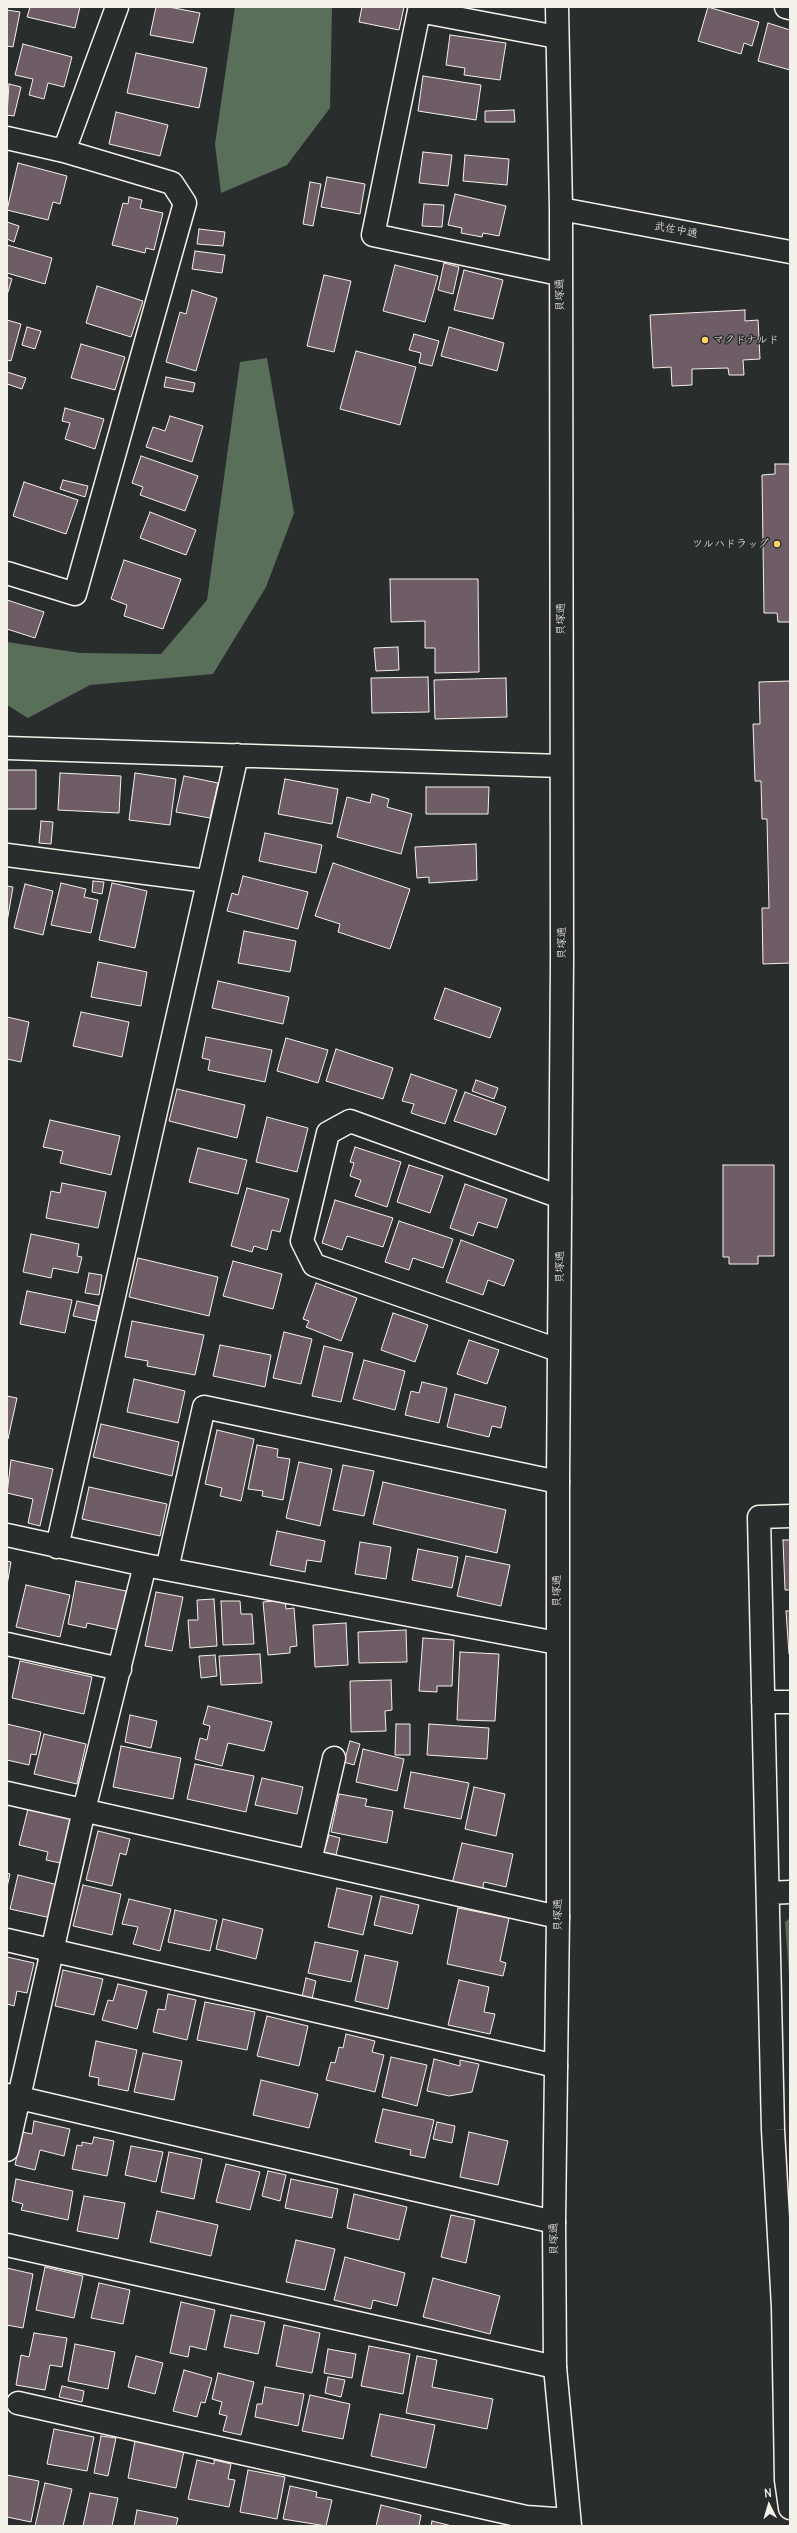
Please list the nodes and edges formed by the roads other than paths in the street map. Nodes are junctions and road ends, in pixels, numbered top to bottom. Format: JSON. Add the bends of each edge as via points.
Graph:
{"nodes":[{"id":1,"x":117,"y":7,"type":"edge"},
{"id":2,"x":557,"y":7,"type":"edge"},
{"id":3,"x":786,"y":7,"type":"edge"},
{"id":4,"x":790,"y":8,"type":"edge"},
{"id":5,"x":557,"y":36,"type":"junction"},
{"id":6,"x":7,"y":138,"type":"edge"},
{"id":7,"x":64,"y":151,"type":"junction"},
{"id":8,"x":561,"y":208,"type":"junction"},
{"id":9,"x":790,"y":252,"type":"edge"},
{"id":10,"x":559,"y":274,"type":"junction"},
{"id":11,"x":7,"y":573,"type":"edge"},
{"id":12,"x":7,"y":748,"type":"edge"},
{"id":13,"x":238,"y":755,"type":"junction"},
{"id":14,"x":561,"y":766,"type":"junction"},
{"id":15,"x":7,"y":856,"type":"edge"},
{"id":16,"x":207,"y":881,"type":"junction"},
{"id":17,"x":560,"y":1197,"type":"junction"},
{"id":18,"x":558,"y":1350,"type":"junction"},
{"id":19,"x":558,"y":1482,"type":"junction"},
{"id":20,"x":790,"y":1516,"type":"edge"},
{"id":21,"x":7,"y":1535,"type":"edge"},
{"id":22,"x":57,"y":1547,"type":"junction"},
{"id":23,"x":145,"y":1565,"type":"junction"},
{"id":24,"x":167,"y":1569,"type":"junction"},
{"id":25,"x":557,"y":1643,"type":"junction"},
{"id":26,"x":7,"y":1644,"type":"edge"},
{"id":27,"x":120,"y":1669,"type":"junction"},
{"id":28,"x":762,"y":1702,"type":"junction"},
{"id":29,"x":790,"y":1702,"type":"edge"},
{"id":30,"x":334,"y":1758,"type":"dead end"},
{"id":31,"x":7,"y":1793,"type":"edge"},
{"id":32,"x":84,"y":1810,"type":"junction"},
{"id":33,"x":310,"y":1861,"type":"junction"},
{"id":34,"x":790,"y":1892,"type":"edge"},
{"id":35,"x":768,"y":1893,"type":"junction"},
{"id":36,"x":558,"y":1917,"type":"junction"},
{"id":37,"x":7,"y":1940,"type":"edge"},
{"id":38,"x":54,"y":1951,"type":"junction"},
{"id":39,"x":556,"y":2066,"type":"junction"},
{"id":40,"x":13,"y":2097,"type":"edge"},
{"id":41,"x":782,"y":2128,"type":"edge"},
{"id":42,"x":7,"y":2150,"type":"edge"},
{"id":43,"x":554,"y":2222,"type":"junction"},
{"id":44,"x":7,"y":2245,"type":"edge"},
{"id":45,"x":787,"y":2306,"type":"edge"},
{"id":46,"x":555,"y":2367,"type":"junction"},
{"id":47,"x":18,"y":2403,"type":"dead end"},
{"id":48,"x":788,"y":2479,"type":"edge"},
{"id":49,"x":790,"y":2508,"type":"edge"},
{"id":50,"x":569,"y":2523,"type":"edge"}],
"edges":[{"from":1,"to":7,"type":"street"},
{"from":2,"to":5,"type":"street","name":"貝塚通"},
{"from":3,"to":4,"type":"street"},
{"from":5,"to":8,"type":"street","name":"貝塚通"},
{"from":5,"to":10,"type":"street","via":[[419,11],[373,235]]},
{"from":6,"to":7,"type":"street"},
{"from":7,"to":11,"type":"street","via":[[172,183],[185,203],[74,594]]},
{"from":8,"to":9,"type":"street","name":"武佐中通"},
{"from":8,"to":10,"type":"street","name":"貝塚通"},
{"from":10,"to":14,"type":"street","name":"貝塚通"},
{"from":12,"to":13,"type":"street"},
{"from":13,"to":14,"type":"street"},
{"from":13,"to":16,"type":"street"},
{"from":14,"to":17,"type":"street","name":"貝塚通"},
{"from":15,"to":16,"type":"street"},
{"from":16,"to":22,"type":"street"},
{"from":17,"to":18,"type":"street","name":"貝塚通"},
{"from":17,"to":18,"type":"street","via":[[350,1121],[328,1133],[302,1241],[314,1265]]},
{"from":18,"to":19,"type":"street","name":"貝塚通"},
{"from":19,"to":24,"type":"street","via":[[204,1407]]},
{"from":19,"to":25,"type":"street","name":"貝塚通"},
{"from":20,"to":28,"type":"street","via":[[759,1516]]},
{"from":21,"to":22,"type":"street"},
{"from":22,"to":23,"type":"street"},
{"from":23,"to":24,"type":"street"},
{"from":23,"to":27,"type":"street"},
{"from":24,"to":25,"type":"street"},
{"from":25,"to":36,"type":"street","name":"貝塚通"},
{"from":26,"to":27,"type":"street"},
{"from":27,"to":32,"type":"street"},
{"from":28,"to":29,"type":"street"},
{"from":28,"to":35,"type":"street"},
{"from":30,"to":33,"type":"street"},
{"from":31,"to":32,"type":"street"},
{"from":32,"to":33,"type":"street"},
{"from":32,"to":38,"type":"street"},
{"from":33,"to":36,"type":"street"},
{"from":34,"to":35,"type":"street"},
{"from":35,"to":41,"type":"street"},
{"from":36,"to":39,"type":"street","name":"貝塚通"},
{"from":37,"to":38,"type":"street"},
{"from":38,"to":39,"type":"street"},
{"from":38,"to":40,"type":"street"},
{"from":39,"to":43,"type":"street","name":"貝塚通"},
{"from":40,"to":42,"type":"street"},
{"from":40,"to":43,"type":"street"},
{"from":41,"to":45,"type":"street"},
{"from":43,"to":46,"type":"street","name":"貝塚通"},
{"from":44,"to":46,"type":"street"},
{"from":45,"to":48,"type":"street"},
{"from":46,"to":50,"type":"street","name":"貝塚通"},
{"from":47,"to":50,"type":"street","via":[[526,2517]]},
{"from":48,"to":49,"type":"street"}]}
